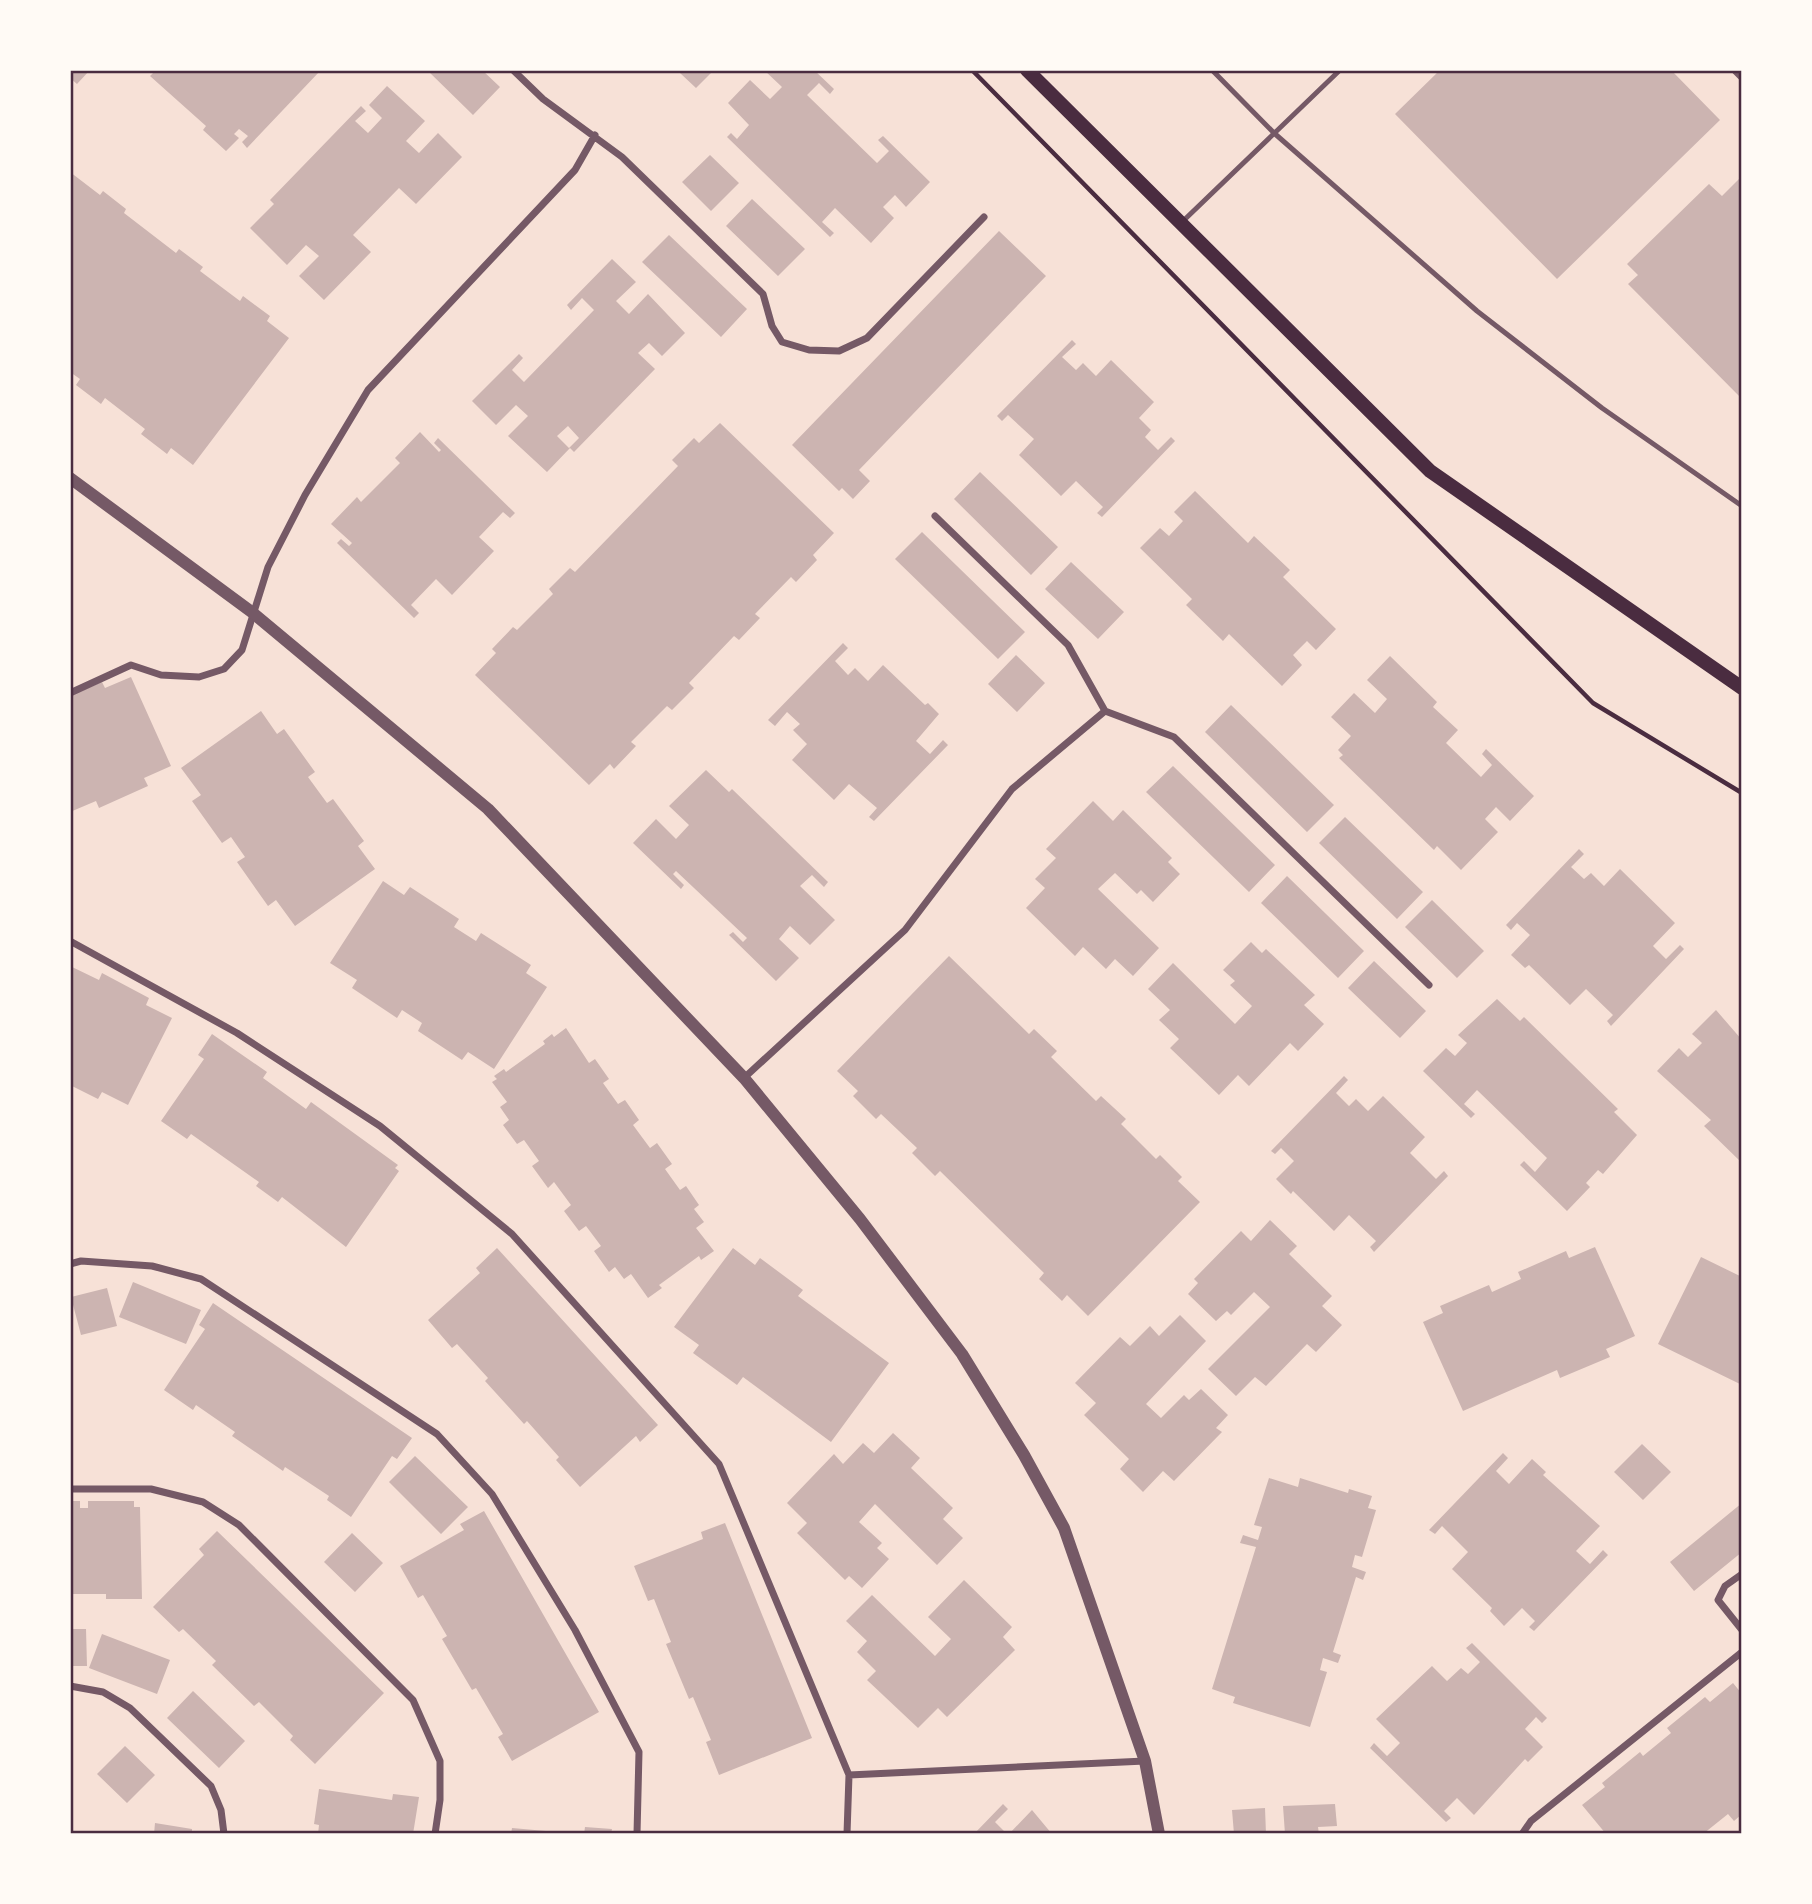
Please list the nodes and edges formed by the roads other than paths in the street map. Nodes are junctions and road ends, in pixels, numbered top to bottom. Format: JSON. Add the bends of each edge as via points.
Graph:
{"nodes":[{"id":1,"x":513,"y":70,"type":"edge"},
{"id":2,"x":1027,"y":70,"type":"edge"},
{"id":3,"x":1212,"y":70,"type":"edge"},
{"id":4,"x":1340,"y":70,"type":"edge"},
{"id":5,"x":1733,"y":70,"type":"edge"},
{"id":6,"x":1742,"y":79,"type":"edge"},
{"id":7,"x":1274,"y":133,"type":"junction"},
{"id":8,"x":595,"y":135,"type":"junction"},
{"id":9,"x":984,"y":217,"type":"dead end"},
{"id":10,"x":1181,"y":223,"type":"junction"},
{"id":11,"x":70,"y":478,"type":"edge"},
{"id":12,"x":1742,"y":506,"type":"edge"},
{"id":13,"x":935,"y":516,"type":"dead end"},
{"id":14,"x":253,"y":613,"type":"junction"},
{"id":15,"x":1742,"y":688,"type":"edge"},
{"id":16,"x":70,"y":693,"type":"edge"},
{"id":17,"x":1105,"y":711,"type":"junction"},
{"id":18,"x":70,"y":941,"type":"edge"},
{"id":19,"x":1429,"y":985,"type":"dead end"},
{"id":20,"x":744,"y":1078,"type":"junction"},
{"id":21,"x":70,"y":1264,"type":"edge"},
{"id":22,"x":70,"y":1489,"type":"edge"},
{"id":23,"x":1742,"y":1574,"type":"edge"},
{"id":24,"x":1742,"y":1630,"type":"edge"},
{"id":25,"x":1742,"y":1652,"type":"edge"},
{"id":26,"x":70,"y":1686,"type":"edge"},
{"id":27,"x":1144,"y":1761,"type":"junction"},
{"id":28,"x":849,"y":1775,"type":"junction"},
{"id":29,"x":224,"y":1834,"type":"edge"},
{"id":30,"x":435,"y":1834,"type":"edge"},
{"id":31,"x":638,"y":1834,"type":"edge"},
{"id":32,"x":847,"y":1834,"type":"edge"},
{"id":33,"x":1159,"y":1834,"type":"edge"},
{"id":34,"x":1522,"y":1834,"type":"edge"}],
"edges":[{"from":1,"to":8,"type":"street","via":[[542,99]]},
{"from":2,"to":10,"type":"main road"},
{"from":3,"to":7,"type":"lane"},
{"from":4,"to":7,"type":"lane"},
{"from":5,"to":6,"type":"lane"},
{"from":7,"to":10,"type":"lane"},
{"from":7,"to":12,"type":"lane","via":[[1477,311],[1602,408]]},
{"from":8,"to":9,"type":"street","via":[[763,294],[782,342],[809,350],[839,351],[867,338]]},
{"from":8,"to":14,"type":"street","via":[[575,170],[368,390],[305,495],[268,567]]},
{"from":10,"to":15,"type":"main road","via":[[1430,471]]},
{"from":11,"to":14,"type":"street"},
{"from":13,"to":17,"type":"street","via":[[1068,646]]},
{"from":14,"to":16,"type":"street","via":[[242,650],[224,669],[199,677],[161,675],[131,665]]},
{"from":14,"to":20,"type":"street","via":[[488,809]]},
{"from":17,"to":19,"type":"street","via":[[1174,737]]},
{"from":17,"to":20,"type":"street","via":[[1012,789],[905,930]]},
{"from":18,"to":28,"type":"street","via":[[237,1033],[380,1126],[512,1234],[719,1464]]},
{"from":20,"to":27,"type":"street","via":[[860,1219],[962,1354],[1024,1455],[1064,1528]]},
{"from":21,"to":31,"type":"street","via":[[152,1266],[201,1279],[437,1434],[492,1494],[575,1630],[639,1752]]},
{"from":22,"to":30,"type":"street","via":[[151,1489],[203,1502],[239,1525],[413,1700],[440,1761]]},
{"from":23,"to":24,"type":"street","via":[[1725,1586],[1718,1600]]},
{"from":25,"to":34,"type":"street","via":[[1531,1821]]},
{"from":26,"to":29,"type":"street","via":[[103,1692],[130,1708],[201,1776],[222,1810]]},
{"from":27,"to":28,"type":"street"},
{"from":27,"to":33,"type":"street"},
{"from":28,"to":32,"type":"street"}]}
